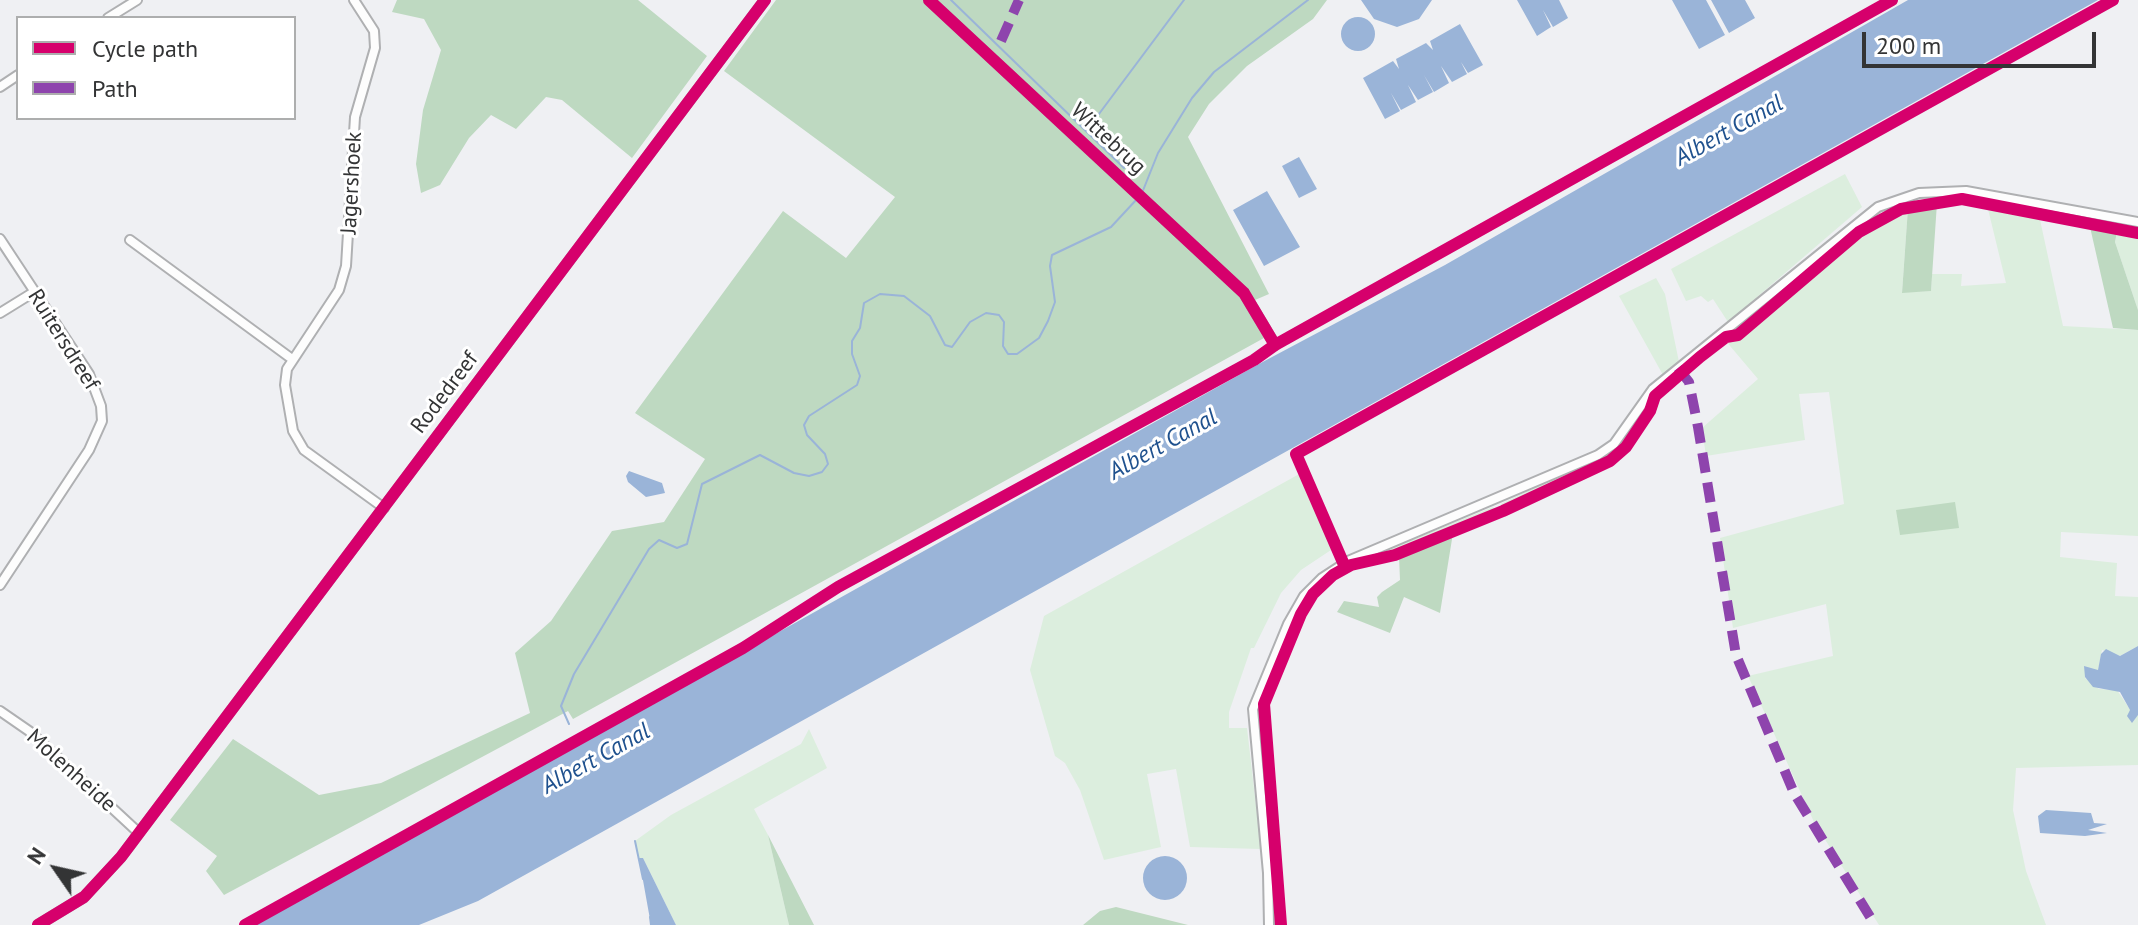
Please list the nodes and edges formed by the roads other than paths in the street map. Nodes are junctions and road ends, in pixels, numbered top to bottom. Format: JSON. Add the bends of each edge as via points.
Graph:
{"nodes":[{"id":1,"x":137,"y":0,"type":"edge"},
{"id":2,"x":354,"y":0,"type":"edge"},
{"id":3,"x":765,"y":0,"type":"edge"},
{"id":4,"x":929,"y":0,"type":"edge"},
{"id":5,"x":111,"y":16,"type":"edge"},
{"id":6,"x":2138,"y":222,"type":"edge"},
{"id":7,"x":0,"y":239,"type":"edge"},
{"id":8,"x":130,"y":240,"type":"dead end"},
{"id":9,"x":34,"y":292,"type":"junction"},
{"id":10,"x":0,"y":313,"type":"edge"},
{"id":11,"x":1275,"y":345,"type":"dead end"},
{"id":12,"x":292,"y":359,"type":"junction"},
{"id":13,"x":384,"y":508,"type":"junction"},
{"id":14,"x":0,"y":585,"type":"edge"},
{"id":15,"x":0,"y":711,"type":"edge"},
{"id":16,"x":139,"y":833,"type":"junction"},
{"id":17,"x":38,"y":925,"type":"edge"},
{"id":18,"x":1269,"y":925,"type":"edge"}],
"edges":[{"from":1,"to":5,"type":"street"},
{"from":2,"to":12,"type":"street","name":"Jagershoek","via":[[374,31],[375,48],[355,117],[346,266],[330,306]]},
{"from":3,"to":13,"type":"street","name":"Rodedreef"},
{"from":4,"to":11,"type":"street","name":"Wittebrug","via":[[1244,293]]},
{"from":6,"to":18,"type":"street","via":[[1966,191],[1939,190],[1887,203],[1653,389],[1614,444],[1598,455],[1348,561],[1322,578],[1304,596],[1283,634],[1253,709]]},
{"from":7,"to":9,"type":"street","name":"Ruitersdreef"},
{"from":8,"to":12,"type":"street"},
{"from":9,"to":10,"type":"street"},
{"from":9,"to":14,"type":"street","name":"Ruitersdreef","via":[[89,374],[102,421],[89,450]]},
{"from":12,"to":13,"type":"street","name":"Jagershoek","via":[[285,385],[298,442]]},
{"from":13,"to":16,"type":"street","name":"Rodedreef"},
{"from":15,"to":16,"type":"street","name":"Molenheide","via":[[29,731]]},
{"from":16,"to":17,"type":"street","name":"Rodedreef","via":[[84,897]]}]}
